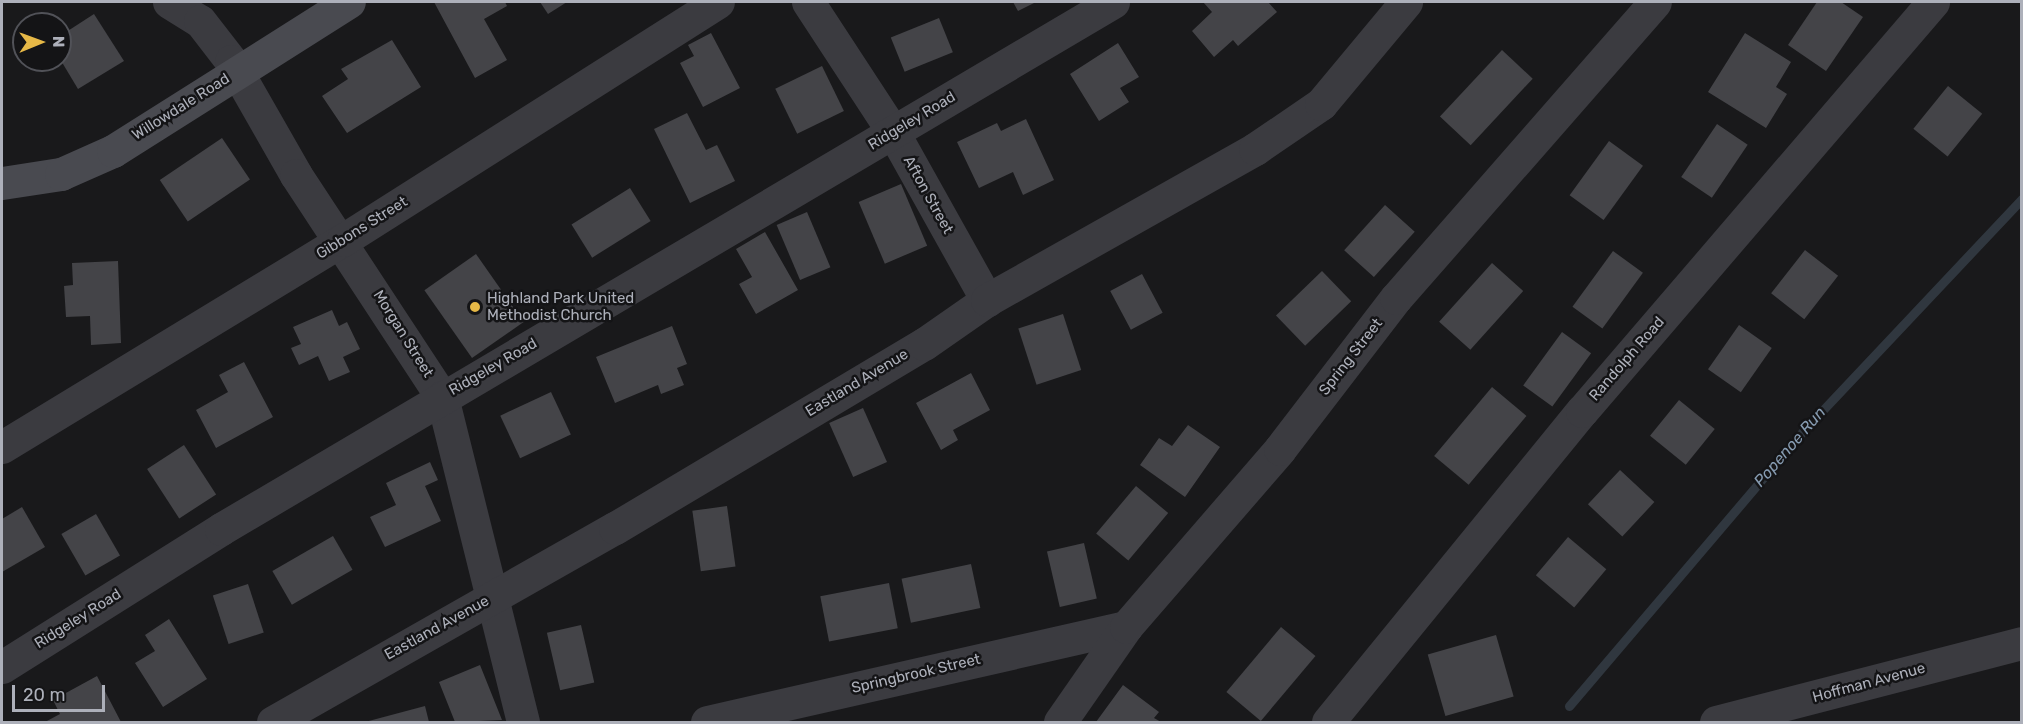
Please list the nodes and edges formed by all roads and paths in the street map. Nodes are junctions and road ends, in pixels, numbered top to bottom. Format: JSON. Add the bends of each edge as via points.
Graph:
{"nodes":[{"id":1,"x":169,"y":2,"type":"edge"},
{"id":2,"x":349,"y":2,"type":"edge"},
{"id":3,"x":718,"y":2,"type":"edge"},
{"id":4,"x":808,"y":2,"type":"edge"},
{"id":5,"x":1113,"y":2,"type":"edge"},
{"id":6,"x":1406,"y":2,"type":"edge"},
{"id":7,"x":1654,"y":2,"type":"edge"},
{"id":8,"x":1933,"y":2,"type":"edge"},
{"id":9,"x":238,"y":72,"type":"junction"},
{"id":10,"x":893,"y":132,"type":"junction"},
{"id":11,"x":2,"y":183,"type":"edge"},
{"id":12,"x":343,"y":240,"type":"junction"},
{"id":13,"x":987,"y":300,"type":"junction"},
{"id":14,"x":442,"y":397,"type":"junction"},
{"id":15,"x":2,"y":447,"type":"edge"},
{"id":16,"x":495,"y":597,"type":"junction"},
{"id":17,"x":1126,"y":627,"type":"junction"},
{"id":18,"x":2022,"y":644,"type":"edge"},
{"id":19,"x":2,"y":667,"type":"edge"},
{"id":20,"x":273,"y":723,"type":"edge"},
{"id":21,"x":523,"y":723,"type":"edge"},
{"id":22,"x":707,"y":723,"type":"edge"},
{"id":23,"x":1060,"y":723,"type":"edge"},
{"id":24,"x":1328,"y":723,"type":"edge"},
{"id":25,"x":1716,"y":723,"type":"edge"}],
"edges":[{"from":1,"to":9,"type":"street","name":"Morgan Street","via":[[200,21]]},
{"from":2,"to":9,"type":"street","name":"Willowdale Road"},
{"from":3,"to":12,"type":"street","name":"Gibbons Street"},
{"from":4,"to":10,"type":"street","name":"Afton Street"},
{"from":5,"to":10,"type":"street","name":"Ridgeley Road"},
{"from":6,"to":13,"type":"street","name":"Eastland Avenue","via":[[1321,104],[1255,149]]},
{"from":7,"to":17,"type":"street","name":"Spring Street","via":[[1396,298],[1280,449]]},
{"from":8,"to":24,"type":"street","name":"Randolph Road","via":[[1559,439]]},
{"from":9,"to":11,"type":"street","name":"Willowdale Road","via":[[113,150],[61,174]]},
{"from":9,"to":12,"type":"street","name":"Morgan Street","via":[[296,175]]},
{"from":10,"to":13,"type":"street","name":"Afton Street"},
{"from":10,"to":14,"type":"street","name":"Ridgeley Road"},
{"from":12,"to":14,"type":"street","name":"Morgan Street"},
{"from":12,"to":15,"type":"street","name":"Gibbons Street"},
{"from":13,"to":16,"type":"street","name":"Eastland Avenue","via":[[924,344]]},
{"from":14,"to":16,"type":"street","name":"Morgan Street"},
{"from":14,"to":19,"type":"street","name":"Ridgeley Road"},
{"from":16,"to":20,"type":"street","name":"Eastland Avenue"},
{"from":16,"to":21,"type":"street","name":"Morgan Street"},
{"from":17,"to":22,"type":"street","name":"Springbrook Street"},
{"from":17,"to":23,"type":"street","name":"Spring Street"},
{"from":18,"to":25,"type":"street","name":"Hoffman Avenue"}]}
